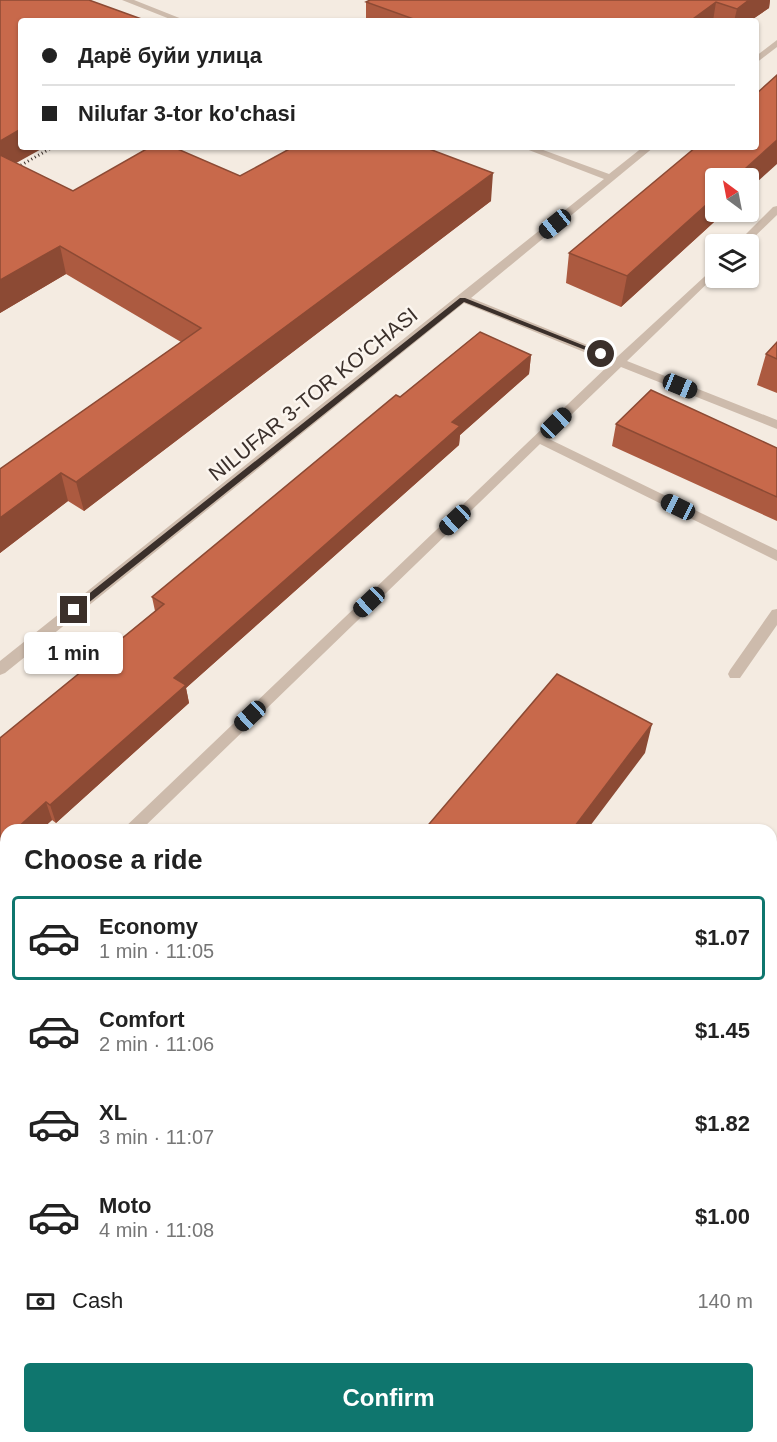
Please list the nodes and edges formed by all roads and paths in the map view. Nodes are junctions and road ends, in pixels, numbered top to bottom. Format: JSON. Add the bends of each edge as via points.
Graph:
{"nodes":[{"id":1,"x":126,"y":0,"type":"edge"},
{"id":2,"x":175,"y":18,"type":"edge"},
{"id":3,"x":777,"y":43,"type":"edge"},
{"id":4,"x":759,"y":58,"type":"edge"},
{"id":5,"x":534,"y":150,"type":"edge"},
{"id":6,"x":645,"y":150,"type":"edge"},
{"id":7,"x":610,"y":178,"type":"junction"},
{"id":8,"x":777,"y":209,"type":"edge"},
{"id":9,"x":751,"y":234,"type":"edge"},
{"id":10,"x":705,"y":280,"type":"edge"},
{"id":11,"x":463,"y":299,"type":"junction"},
{"id":12,"x":621,"y":362,"type":"junction"},
{"id":13,"x":777,"y":425,"type":"edge"},
{"id":14,"x":540,"y":439,"type":"junction"},
{"id":15,"x":777,"y":556,"type":"edge"},
{"id":16,"x":777,"y":614,"type":"edge"},
{"id":17,"x":0,"y":669,"type":"edge"},
{"id":18,"x":735,"y":675,"type":"dead end"},
{"id":19,"x":136,"y":824,"type":"edge"}],
"edges":[{"from":1,"to":2,"type":"street"},
{"from":3,"to":4,"type":"street"},
{"from":5,"to":7,"type":"street"},
{"from":6,"to":7,"type":"street","name":"NILUFAR 3-TOR KO'CHASI"},
{"from":7,"to":11,"type":"street","name":"NILUFAR 3-TOR KO'CHASI"},
{"from":8,"to":9,"type":"street"},
{"from":10,"to":12,"type":"street"},
{"from":11,"to":12,"type":"street"},
{"from":11,"to":17,"type":"street","name":"NILUFAR 3-TOR KO'CHASI"},
{"from":12,"to":13,"type":"street"},
{"from":12,"to":14,"type":"street"},
{"from":14,"to":15,"type":"street"},
{"from":14,"to":19,"type":"street"},
{"from":16,"to":18,"type":"street"}]}
